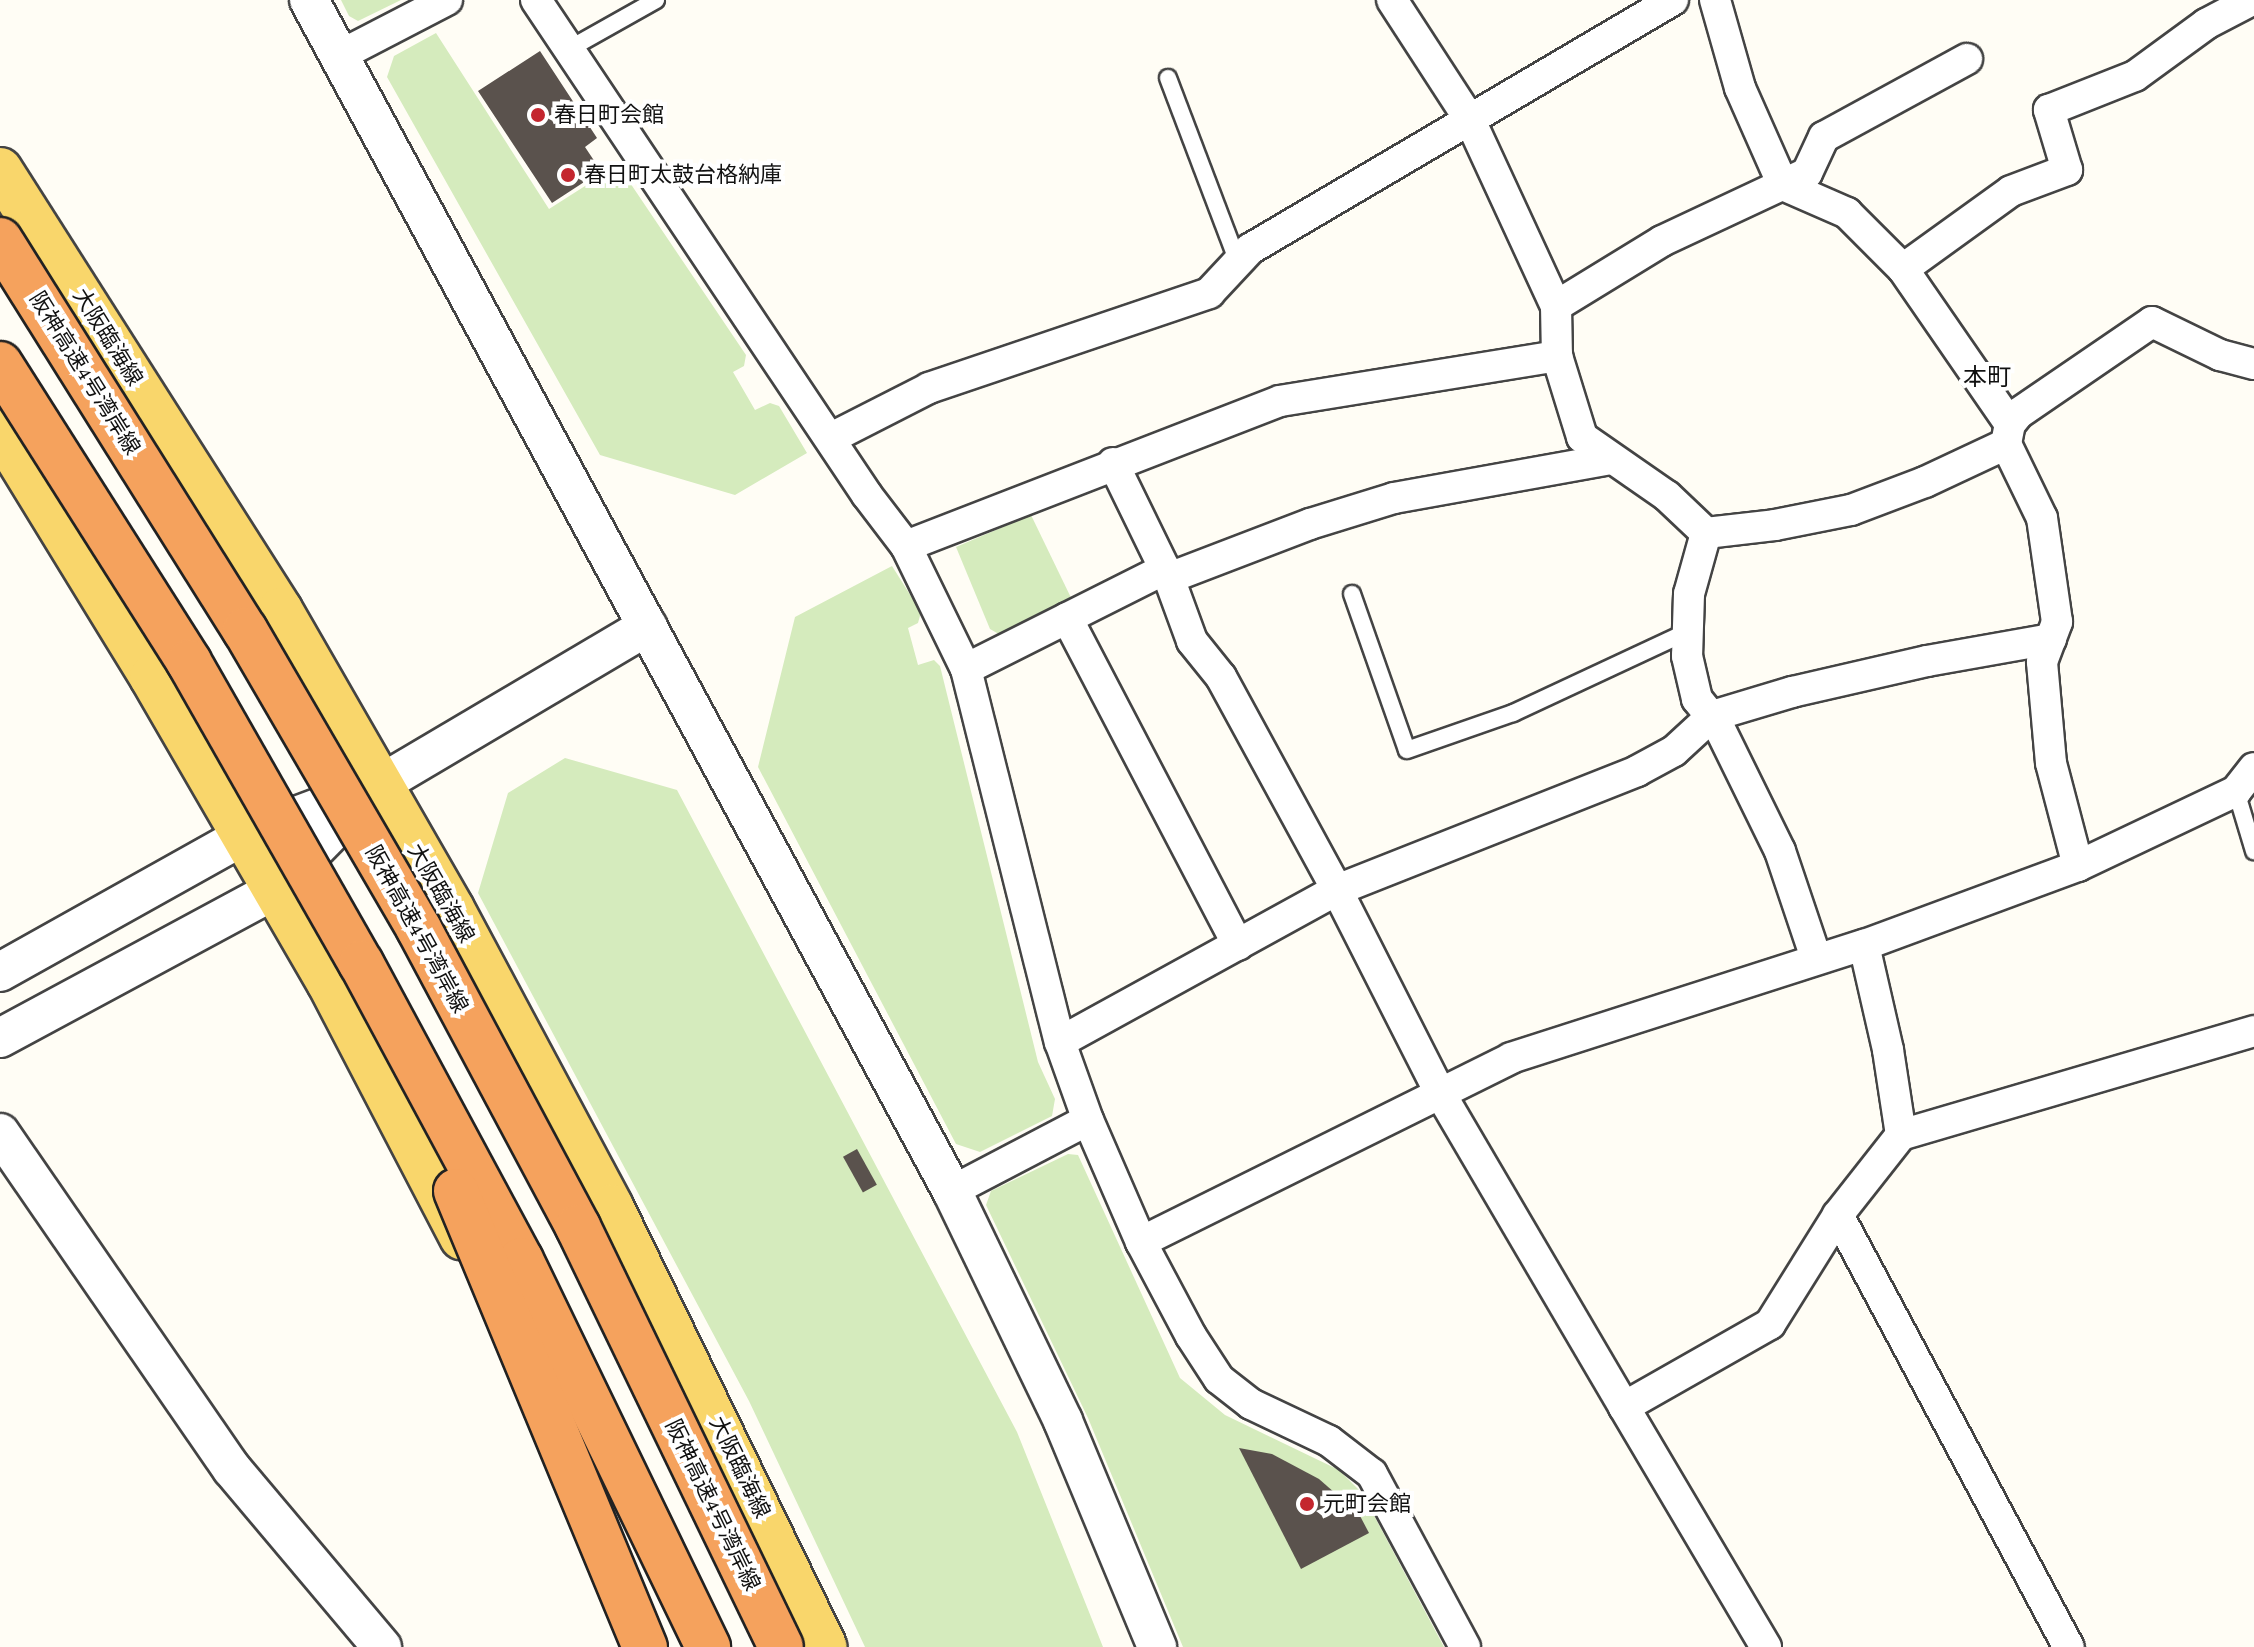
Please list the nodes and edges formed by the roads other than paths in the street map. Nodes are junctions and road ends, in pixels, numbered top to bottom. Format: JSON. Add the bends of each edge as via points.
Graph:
{"nodes":[{"id":1,"x":309,"y":0,"type":"edge"},
{"id":2,"x":447,"y":0,"type":"edge"},
{"id":3,"x":536,"y":0,"type":"edge"},
{"id":4,"x":656,"y":0,"type":"edge"},
{"id":5,"x":1392,"y":0,"type":"edge"},
{"id":6,"x":1673,"y":0,"type":"edge"},
{"id":7,"x":1715,"y":0,"type":"edge"},
{"id":8,"x":2252,"y":0,"type":"edge"},
{"id":9,"x":569,"y":49,"type":"junction"},
{"id":10,"x":337,"y":57,"type":"junction"},
{"id":11,"x":1967,"y":59,"type":"dead end"},
{"id":12,"x":1168,"y":78,"type":"dead end"},
{"id":13,"x":1470,"y":120,"type":"junction"},
{"id":14,"x":0,"y":170,"type":"edge"},
{"id":15,"x":1783,"y":185,"type":"junction"},
{"id":16,"x":0,"y":240,"type":"edge"},
{"id":17,"x":1238,"y":262,"type":"junction"},
{"id":18,"x":1903,"y":269,"type":"junction"},
{"id":19,"x":1556,"y":306,"type":"junction"},
{"id":20,"x":1557,"y":356,"type":"junction"},
{"id":21,"x":0,"y":364,"type":"edge"},
{"id":22,"x":2254,"y":364,"type":"edge"},
{"id":23,"x":0,"y":429,"type":"edge"},
{"id":24,"x":2008,"y":434,"type":"junction"},
{"id":25,"x":831,"y":438,"type":"junction"},
{"id":26,"x":1610,"y":459,"type":"junction"},
{"id":27,"x":1113,"y":463,"type":"junction"},
{"id":28,"x":1706,"y":533,"type":"junction"},
{"id":29,"x":906,"y":546,"type":"junction"},
{"id":30,"x":1167,"y":573,"type":"junction"},
{"id":31,"x":1352,"y":594,"type":"dead end"},
{"id":32,"x":1067,"y":618,"type":"junction"},
{"id":33,"x":648,"y":626,"type":"junction"},
{"id":34,"x":1687,"y":632,"type":"junction"},
{"id":35,"x":2051,"y":639,"type":"junction"},
{"id":36,"x":966,"y":669,"type":"junction"},
{"id":37,"x":1712,"y":716,"type":"junction"},
{"id":38,"x":2245,"y":780,"type":"edge"},
{"id":39,"x":379,"y":785,"type":"junction"},
{"id":40,"x":243,"y":836,"type":"junction"},
{"id":41,"x":2254,"y":851,"type":"edge"},
{"id":42,"x":2078,"y":866,"type":"junction"},
{"id":43,"x":275,"y":890,"type":"junction"},
{"id":44,"x":1337,"y":890,"type":"junction"},
{"id":45,"x":1238,"y":945,"type":"junction"},
{"id":46,"x":1864,"y":945,"type":"junction"},
{"id":47,"x":1816,"y":958,"type":"junction"},
{"id":48,"x":361,"y":963,"type":"junction"},
{"id":49,"x":0,"y":972,"type":"edge"},
{"id":50,"x":2254,"y":1031,"type":"edge"},
{"id":51,"x":0,"y":1038,"type":"edge"},
{"id":52,"x":1060,"y":1042,"type":"junction"},
{"id":53,"x":1440,"y":1093,"type":"junction"},
{"id":54,"x":1088,"y":1120,"type":"junction"},
{"id":55,"x":0,"y":1133,"type":"edge"},
{"id":56,"x":1901,"y":1135,"type":"junction"},
{"id":57,"x":952,"y":1191,"type":"junction"},
{"id":58,"x":1838,"y":1215,"type":"junction"},
{"id":59,"x":1141,"y":1242,"type":"junction"},
{"id":60,"x":1624,"y":1407,"type":"junction"},
{"id":61,"x":382,"y":1647,"type":"edge"},
{"id":62,"x":645,"y":1647,"type":"edge"},
{"id":63,"x":668,"y":1647,"type":"edge"},
{"id":64,"x":708,"y":1647,"type":"edge"},
{"id":65,"x":781,"y":1647,"type":"edge"},
{"id":66,"x":825,"y":1647,"type":"edge"},
{"id":67,"x":1157,"y":1647,"type":"edge"},
{"id":68,"x":1465,"y":1647,"type":"edge"},
{"id":69,"x":1766,"y":1647,"type":"edge"},
{"id":70,"x":2069,"y":1647,"type":"edge"}],
"edges":[{"from":1,"to":10,"type":"street"},
{"from":2,"to":10,"type":"street"},
{"from":3,"to":9,"type":"street"},
{"from":4,"to":9,"type":"lane"},
{"from":5,"to":13,"type":"street"},
{"from":6,"to":13,"type":"street"},
{"from":7,"to":15,"type":"street","via":[[1740,88]]},
{"from":8,"to":18,"type":"street","via":[[2206,24],[2135,76],[2049,110],[2067,170],[2011,191]]},
{"from":9,"to":25,"type":"street"},
{"from":10,"to":33,"type":"street"},
{"from":11,"to":15,"type":"street","via":[[1824,137],[1807,173]]},
{"from":12,"to":17,"type":"lane"},
{"from":13,"to":17,"type":"street","via":[[1250,249]]},
{"from":13,"to":19,"type":"street"},
{"from":14,"to":39,"type":"main road","name":"大阪臨海線","via":[[280,610]]},
{"from":15,"to":18,"type":"street","via":[[1847,213]]},
{"from":15,"to":19,"type":"street","via":[[1662,241]]},
{"from":16,"to":65,"type":"highway","name":"阪神高速4号湾岸線","bridge":true,"via":[[245,630],[419,929],[578,1227]]},
{"from":17,"to":25,"type":"street","via":[[1209,293],[929,388]]},
{"from":18,"to":24,"type":"street"},
{"from":19,"to":20,"type":"street"},
{"from":20,"to":26,"type":"street","via":[[1582,437]]},
{"from":20,"to":27,"type":"street","via":[[1280,401]]},
{"from":21,"to":48,"type":"highway","bridge":true,"via":[[189,662]]},
{"from":22,"to":24,"type":"street","via":[[2220,355],[2152,322],[2019,413]]},
{"from":23,"to":40,"type":"main road"},
{"from":24,"to":28,"type":"street","via":[[1925,482],[1851,510]]},
{"from":24,"to":35,"type":"street","via":[[2042,518],[2057,622]]},
{"from":25,"to":29,"type":"street"},
{"from":26,"to":28,"type":"street","via":[[1667,496]]},
{"from":26,"to":30,"type":"street","via":[[1394,498]]},
{"from":27,"to":29,"type":"street"},
{"from":27,"to":30,"type":"street"},
{"from":28,"to":34,"type":"street","via":[[1689,594]]},
{"from":29,"to":36,"type":"street"},
{"from":30,"to":32,"type":"street"},
{"from":30,"to":44,"type":"street","via":[[1192,641],[1221,677]]},
{"from":31,"to":34,"type":"lane","via":[[1407,750],[1513,713]]},
{"from":32,"to":36,"type":"street"},
{"from":32,"to":45,"type":"street"},
{"from":33,"to":39,"type":"street"},
{"from":33,"to":57,"type":"street"},
{"from":34,"to":37,"type":"street","via":[[1697,699]]},
{"from":35,"to":37,"type":"street","via":[[1927,661]]},
{"from":35,"to":42,"type":"street","via":[[2042,662],[2051,763]]},
{"from":36,"to":52,"type":"street"},
{"from":37,"to":44,"type":"street","via":[[1674,751],[1637,771]]},
{"from":37,"to":47,"type":"street","via":[[1780,851]]},
{"from":38,"to":41,"type":"lane"},
{"from":38,"to":42,"type":"street"},
{"from":39,"to":40,"type":"street"},
{"from":39,"to":43,"type":"street"},
{"from":39,"to":66,"type":"main road","name":"大阪臨海線","via":[[452,909],[611,1207]]},
{"from":40,"to":43,"type":"main road"},
{"from":40,"to":49,"type":"street"},
{"from":42,"to":46,"type":"street"},
{"from":43,"to":51,"type":"street"},
{"from":43,"to":63,"type":"main road","via":[[475,1262]]},
{"from":44,"to":45,"type":"street"},
{"from":44,"to":53,"type":"street"},
{"from":45,"to":52,"type":"street"},
{"from":46,"to":47,"type":"street"},
{"from":46,"to":56,"type":"street"},
{"from":47,"to":53,"type":"street","via":[[1511,1058]]},
{"from":48,"to":62,"type":"highway","bridge":true},
{"from":48,"to":64,"type":"highway","bridge":true,"via":[[521,1260]]},
{"from":50,"to":56,"type":"street"},
{"from":52,"to":54,"type":"street"},
{"from":53,"to":59,"type":"street"},
{"from":53,"to":60,"type":"street"},
{"from":54,"to":57,"type":"street"},
{"from":54,"to":59,"type":"street"},
{"from":55,"to":61,"type":"street","via":[[232,1469]]},
{"from":56,"to":58,"type":"street"},
{"from":57,"to":67,"type":"street","via":[[1063,1421]]},
{"from":58,"to":60,"type":"street","via":[[1770,1324]]},
{"from":58,"to":70,"type":"street"},
{"from":59,"to":68,"type":"street","via":[[1219,1379],[1251,1404],[1329,1441],[1372,1474]]},
{"from":60,"to":69,"type":"street"}]}
